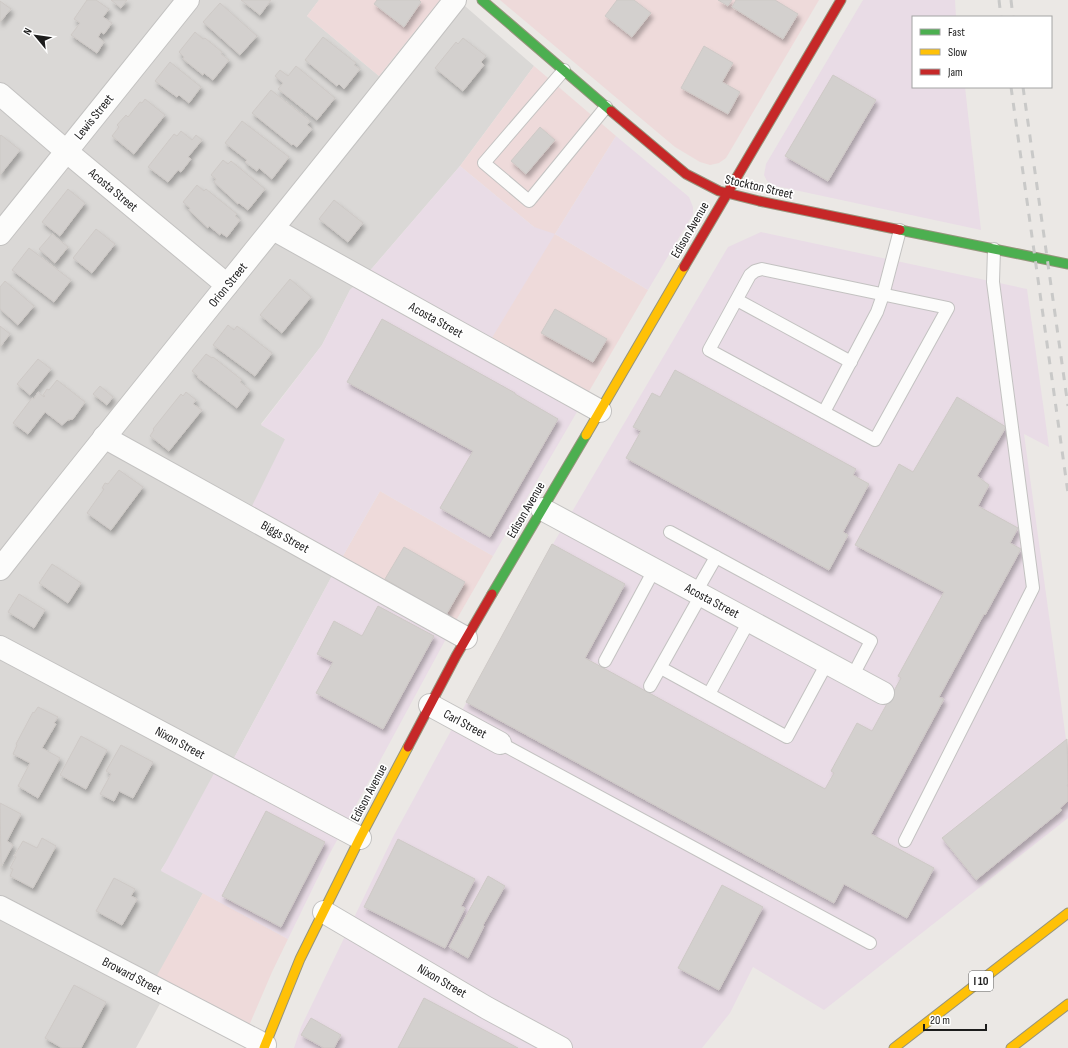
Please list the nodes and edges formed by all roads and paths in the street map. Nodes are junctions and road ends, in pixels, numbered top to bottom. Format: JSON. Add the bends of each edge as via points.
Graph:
{"nodes":[{"id":1,"x":188,"y":0,"type":"edge"},
{"id":2,"x":456,"y":0,"type":"edge"},
{"id":3,"x":482,"y":0,"type":"edge"},
{"id":4,"x":841,"y":0,"type":"edge"},
{"id":5,"x":564,"y":70,"type":"junction"},
{"id":6,"x":0,"y":94,"type":"edge"},
{"id":7,"x":606,"y":107,"type":"junction"},
{"id":8,"x":66,"y":151,"type":"junction"},
{"id":9,"x":726,"y":194,"type":"junction"},
{"id":10,"x":273,"y":229,"type":"junction"},
{"id":11,"x":900,"y":230,"type":"junction"},
{"id":12,"x":0,"y":234,"type":"edge"},
{"id":13,"x":994,"y":249,"type":"junction"},
{"id":14,"x":1068,"y":264,"type":"edge"},
{"id":15,"x":227,"y":285,"type":"junction"},
{"id":16,"x":883,"y":295,"type":"junction"},
{"id":17,"x":737,"y":300,"type":"junction"},
{"id":18,"x":851,"y":362,"type":"junction"},
{"id":19,"x":600,"y":411,"type":"junction"},
{"id":20,"x":824,"y":412,"type":"junction"},
{"id":21,"x":104,"y":437,"type":"junction"},
{"id":22,"x":542,"y":509,"type":"junction"},
{"id":23,"x":670,"y":532,"type":"dead end"},
{"id":24,"x":716,"y":556,"type":"junction"},
{"id":25,"x":0,"y":569,"type":"edge"},
{"id":26,"x":654,"y":570,"type":"junction"},
{"id":27,"x":699,"y":594,"type":"junction"},
{"id":28,"x":749,"y":621,"type":"junction"},
{"id":29,"x":466,"y":638,"type":"junction"},
{"id":30,"x":0,"y":648,"type":"edge"},
{"id":31,"x":605,"y":661,"type":"dead end"},
{"id":32,"x":827,"y":663,"type":"junction"},
{"id":33,"x":661,"y":668,"type":"junction"},
{"id":34,"x":852,"y":677,"type":"junction"},
{"id":35,"x":650,"y":686,"type":"dead end"},
{"id":36,"x":883,"y":693,"type":"dead end"},
{"id":37,"x":709,"y":694,"type":"junction"},
{"id":38,"x":430,"y":706,"type":"junction"},
{"id":39,"x":500,"y":744,"type":"joint"},
{"id":40,"x":360,"y":838,"type":"junction"},
{"id":41,"x":906,"y":841,"type":"dead end"},
{"id":42,"x":0,"y":907,"type":"edge"},
{"id":43,"x":324,"y":912,"type":"junction"},
{"id":44,"x":1068,"y":913,"type":"edge"},
{"id":45,"x":870,"y":943,"type":"dead end"},
{"id":46,"x":1068,"y":1004,"type":"edge"},
{"id":47,"x":264,"y":1046,"type":"edge"},
{"id":48,"x":561,"y":1048,"type":"edge"},
{"id":49,"x":894,"y":1048,"type":"edge"},
{"id":50,"x":1011,"y":1048,"type":"edge"}],
"edges":[{"from":1,"to":8,"type":"street","name":"Lewis Street"},
{"from":2,"to":10,"type":"street","name":"Orion Street"},
{"from":3,"to":5,"type":"main road","name":"Stockton Street"},
{"from":4,"to":9,"type":"main road","name":"Edison Avenue"},
{"from":5,"to":7,"type":"main road","name":"Stockton Street"},
{"from":5,"to":7,"type":"lane","via":[[484,163],[529,201]]},
{"from":6,"to":8,"type":"street","name":"Acosta Street"},
{"from":7,"to":9,"type":"main road","name":"Stockton Street","via":[[686,174]]},
{"from":8,"to":12,"type":"street","name":"Lewis Street"},
{"from":8,"to":15,"type":"street","name":"Acosta Street"},
{"from":9,"to":11,"type":"main road","name":"Stockton Street"},
{"from":9,"to":19,"type":"main road","name":"Edison Avenue"},
{"from":10,"to":15,"type":"street","name":"Orion Street"},
{"from":10,"to":19,"type":"street","name":"Acosta Street"},
{"from":11,"to":13,"type":"main road","name":"Stockton Street"},
{"from":11,"to":16,"type":"lane"},
{"from":13,"to":14,"type":"main road","name":"Stockton Street"},
{"from":13,"to":41,"type":"lane","via":[[993,282],[1033,588]]},
{"from":15,"to":21,"type":"street","name":"Orion Street"},
{"from":16,"to":17,"type":"lane","via":[[762,269],[750,275]]},
{"from":16,"to":18,"type":"lane"},
{"from":16,"to":20,"type":"lane","via":[[948,308],[876,440]]},
{"from":17,"to":18,"type":"lane"},
{"from":17,"to":20,"type":"lane","via":[[709,350]]},
{"from":18,"to":20,"type":"lane"},
{"from":19,"to":22,"type":"main road","name":"Edison Avenue"},
{"from":21,"to":25,"type":"street","name":"Orion Street"},
{"from":21,"to":29,"type":"street","name":"Biggs Street"},
{"from":22,"to":26,"type":"street","name":"Acosta Street"},
{"from":22,"to":29,"type":"main road","name":"Edison Avenue"},
{"from":23,"to":24,"type":"lane"},
{"from":24,"to":27,"type":"lane"},
{"from":24,"to":34,"type":"lane","via":[[871,641]]},
{"from":26,"to":27,"type":"street","name":"Acosta Street"},
{"from":26,"to":31,"type":"lane"},
{"from":27,"to":28,"type":"street","name":"Acosta Street"},
{"from":27,"to":33,"type":"lane"},
{"from":28,"to":32,"type":"street","name":"Acosta Street"},
{"from":28,"to":37,"type":"lane"},
{"from":29,"to":38,"type":"main road","name":"Edison Avenue"},
{"from":30,"to":40,"type":"street","name":"Nixon Street"},
{"from":32,"to":34,"type":"street","name":"Acosta Street"},
{"from":32,"to":37,"type":"lane","via":[[787,737]]},
{"from":33,"to":35,"type":"lane"},
{"from":33,"to":37,"type":"lane"},
{"from":34,"to":36,"type":"street","name":"Acosta Street"},
{"from":38,"to":39,"type":"street","name":"Carl Street"},
{"from":38,"to":40,"type":"main road","name":"Edison Avenue"},
{"from":39,"to":45,"type":"lane"},
{"from":40,"to":43,"type":"main road","name":"Edison Avenue"},
{"from":42,"to":47,"type":"street","name":"Broward Street"},
{"from":43,"to":47,"type":"main road","name":"Edison Avenue","via":[[300,959]]},
{"from":43,"to":48,"type":"street","name":"Nixon Street"},
{"from":44,"to":49,"type":"main road","number":"I 10"},
{"from":46,"to":50,"type":"main road"}]}
